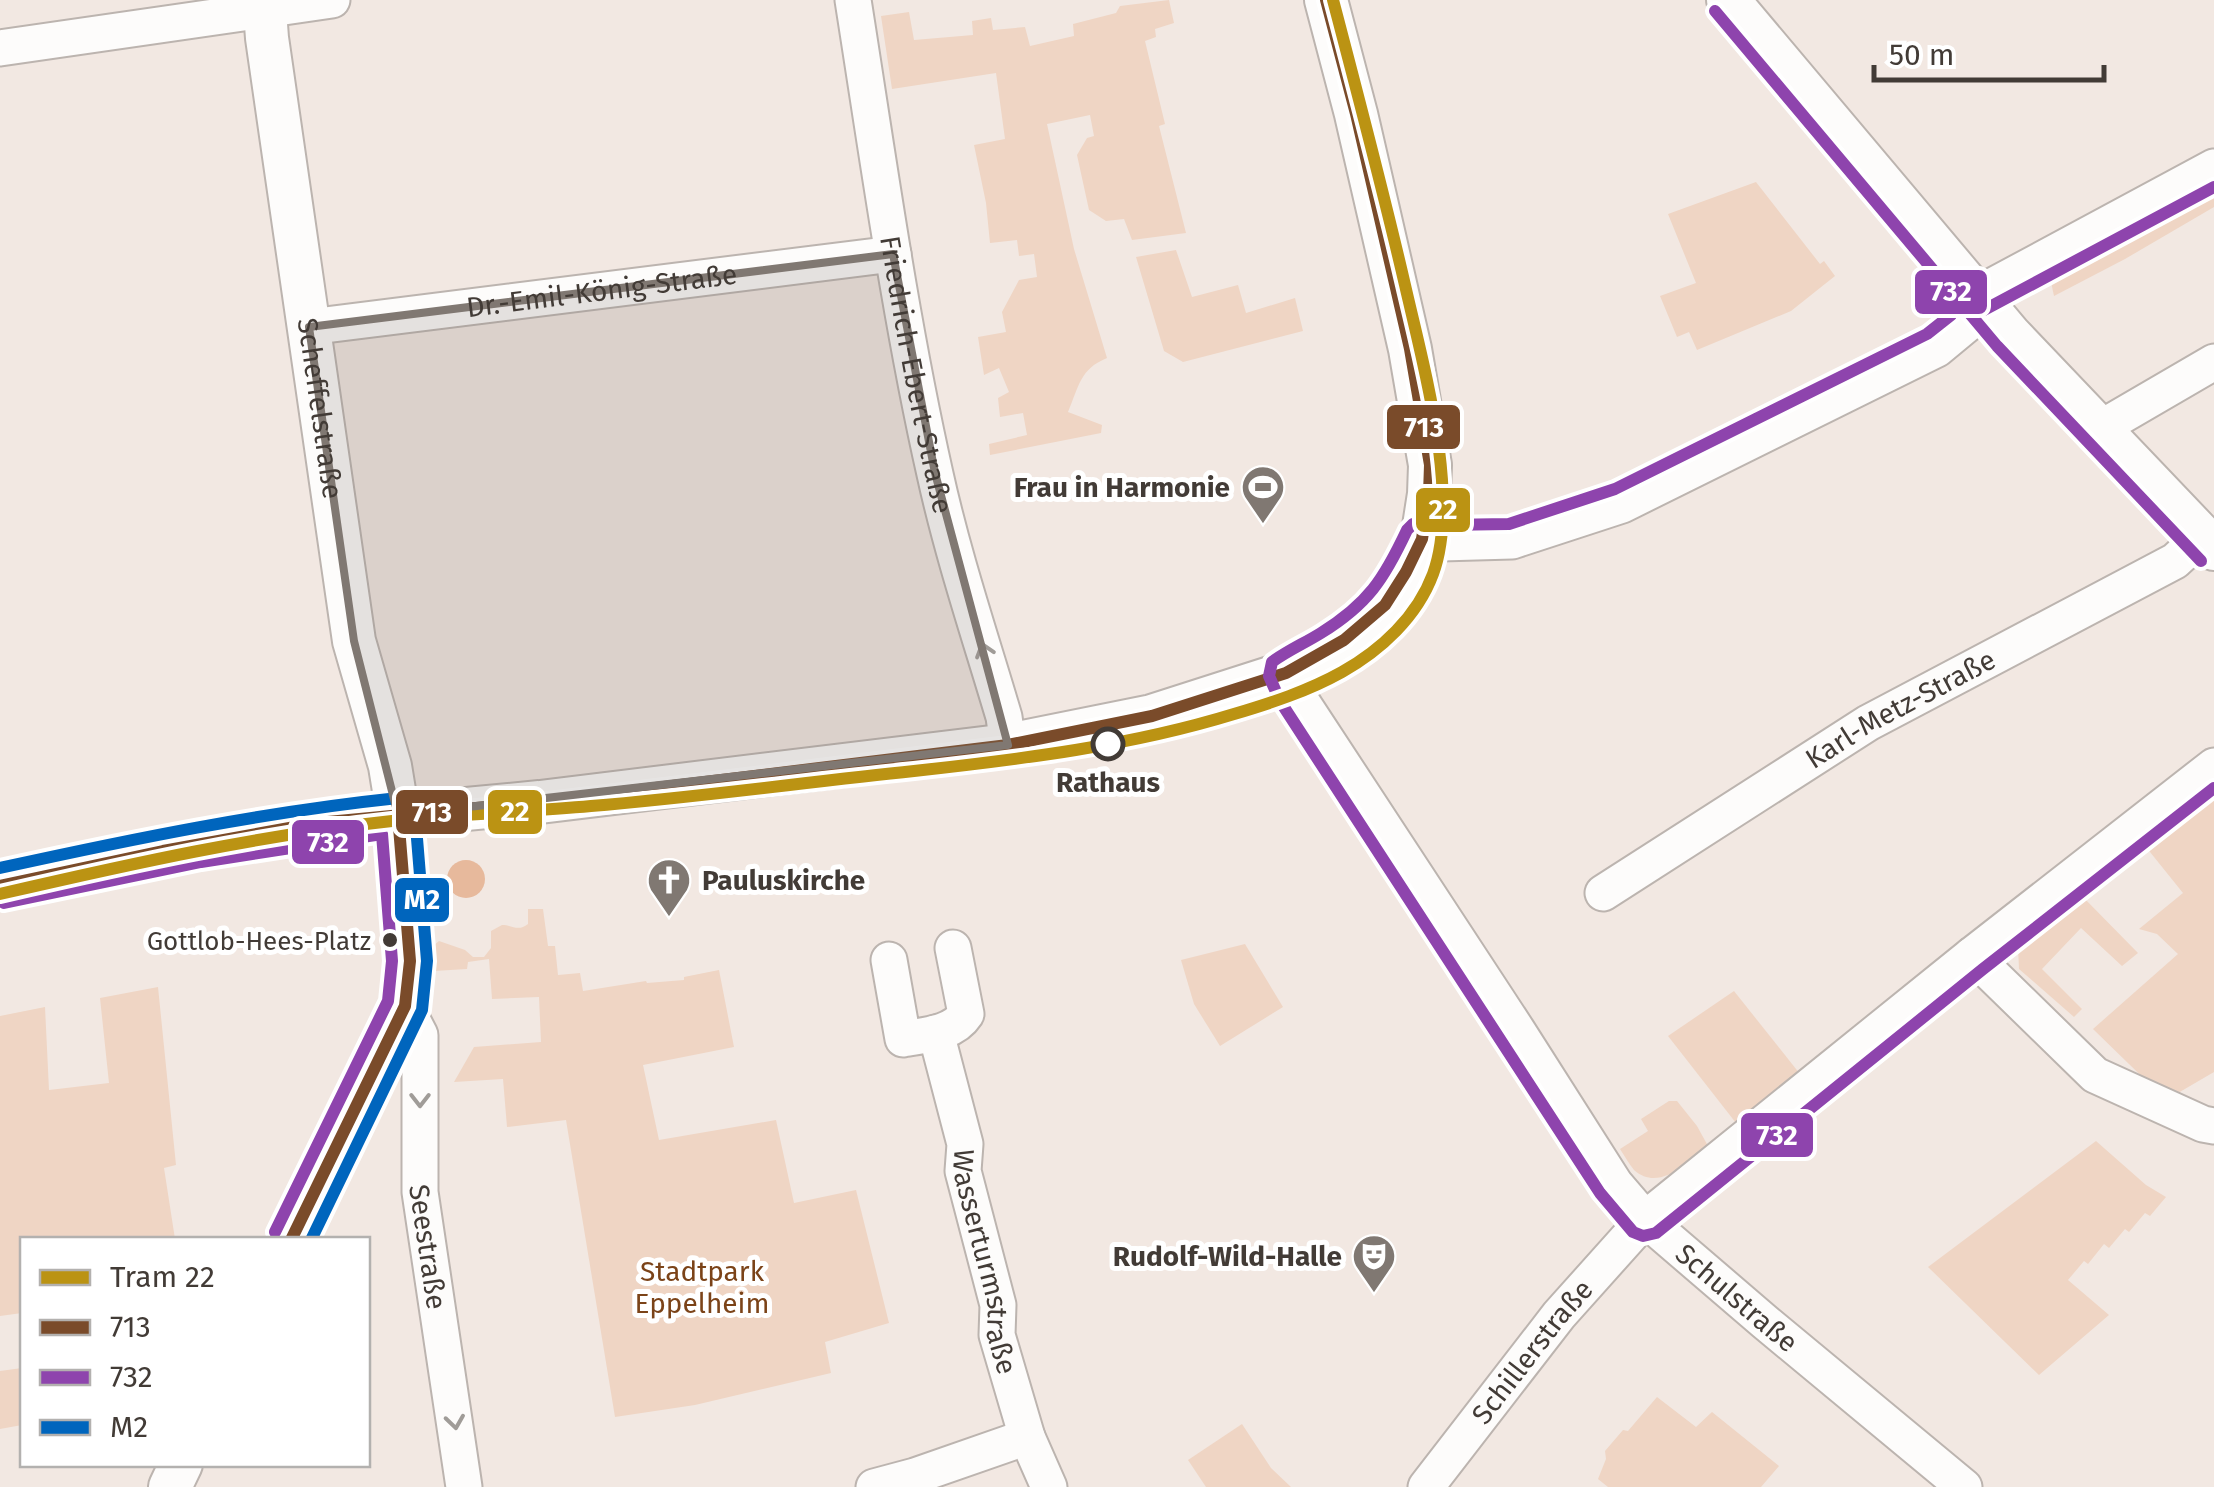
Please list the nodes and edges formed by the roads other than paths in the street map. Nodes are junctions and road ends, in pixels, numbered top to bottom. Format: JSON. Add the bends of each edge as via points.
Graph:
{"nodes":[{"id":1,"x":332,"y":0,"type":"edge"},
{"id":2,"x":854,"y":0,"type":"edge"},
{"id":3,"x":1326,"y":0,"type":"edge"},
{"id":4,"x":1728,"y":0,"type":"edge"},
{"id":5,"x":269,"y":5,"type":"edge"},
{"id":6,"x":0,"y":48,"type":"edge"},
{"id":7,"x":2214,"y":167,"type":"edge"},
{"id":8,"x":892,"y":254,"type":"junction"},
{"id":9,"x":1976,"y":295,"type":"junction"},
{"id":10,"x":309,"y":328,"type":"junction"},
{"id":11,"x":2214,"y":362,"type":"edge"},
{"id":12,"x":2099,"y":429,"type":"junction"},
{"id":13,"x":1422,"y":540,"type":"junction"},
{"id":14,"x":2208,"y":543,"type":"edge"},
{"id":15,"x":1286,"y":672,"type":"junction"},
{"id":16,"x":1008,"y":744,"type":"junction"},
{"id":17,"x":2214,"y":766,"type":"edge"},
{"id":18,"x":398,"y":815,"type":"junction"},
{"id":19,"x":0,"y":886,"type":"edge"},
{"id":20,"x":1602,"y":894,"type":"dead end"},
{"id":21,"x":953,"y":948,"type":"dead end"},
{"id":22,"x":1972,"y":955,"type":"junction"},
{"id":23,"x":889,"y":960,"type":"dead end"},
{"id":24,"x":405,"y":1006,"type":"junction"},
{"id":25,"x":936,"y":1034,"type":"junction"},
{"id":26,"x":2214,"y":1126,"type":"edge"},
{"id":27,"x":1645,"y":1219,"type":"junction"},
{"id":28,"x":292,"y":1237,"type":"edge"},
{"id":29,"x":1027,"y":1437,"type":"junction"},
{"id":30,"x":464,"y":1487,"type":"edge"},
{"id":31,"x":874,"y":1487,"type":"edge"},
{"id":32,"x":1049,"y":1487,"type":"edge"},
{"id":33,"x":1426,"y":1487,"type":"edge"},
{"id":34,"x":1964,"y":1487,"type":"edge"}],
"edges":[{"from":1,"to":5,"type":"street"},
{"from":2,"to":8,"type":"street","name":"Friedrich-Ebert-Straße"},
{"from":3,"to":13,"type":"street","via":[[1410,348],[1430,466]]},
{"from":4,"to":9,"type":"street"},
{"from":5,"to":6,"type":"street"},
{"from":5,"to":10,"type":"street","name":"Scheffelstraße"},
{"from":7,"to":9,"type":"street"},
{"from":8,"to":10,"type":"street","name":"Dr.-Emil-König-Straße"},
{"from":16,"to":8,"type":"street","name":"Friedrich-Ebert-Straße","one_way":true,"via":[[950,536]]},
{"from":9,"to":12,"type":"street"},
{"from":9,"to":13,"type":"street","via":[[1966,325],[1937,349],[1622,505],[1512,541]]},
{"from":10,"to":18,"type":"street","name":"Scheffelstraße","via":[[354,641]]},
{"from":11,"to":12,"type":"street"},
{"from":12,"to":14,"type":"street"},
{"from":13,"to":15,"type":"street","via":[[1398,588],[1374,616]]},
{"from":14,"to":20,"type":"street","name":"Karl-Metz-Straße","via":[[1868,724]]},
{"from":15,"to":16,"type":"street","via":[[1152,716]]},
{"from":15,"to":27,"type":"street","name":"Schulstraße","via":[[1616,1184]]},
{"from":16,"to":18,"type":"street"},
{"from":17,"to":22,"type":"street","name":"Schillerstraße"},
{"from":18,"to":19,"type":"street","via":[[317,823]]},
{"from":18,"to":24,"type":"street","name":"Scheffelstraße","via":[[410,961]]},
{"from":21,"to":25,"type":"street","via":[[966,1014]]},
{"from":22,"to":26,"type":"street","via":[[2095,1075]]},
{"from":22,"to":27,"type":"street","name":"Schillerstraße"},
{"from":23,"to":25,"type":"street","via":[[903,1039]]},
{"from":24,"to":28,"type":"street"},
{"from":24,"to":30,"type":"street","name":"Seestraße","one_way":true,"via":[[420,1035],[420,1192]]},
{"from":25,"to":29,"type":"street","name":"Wasserturmstraße","via":[[998,1305],[997,1336]]},
{"from":27,"to":33,"type":"street","name":"Schillerstraße","via":[[1559,1316]]},
{"from":27,"to":34,"type":"street","name":"Schulstraße"},
{"from":29,"to":31,"type":"street"},
{"from":29,"to":32,"type":"street","name":"Wasserturmstraße"}]}
